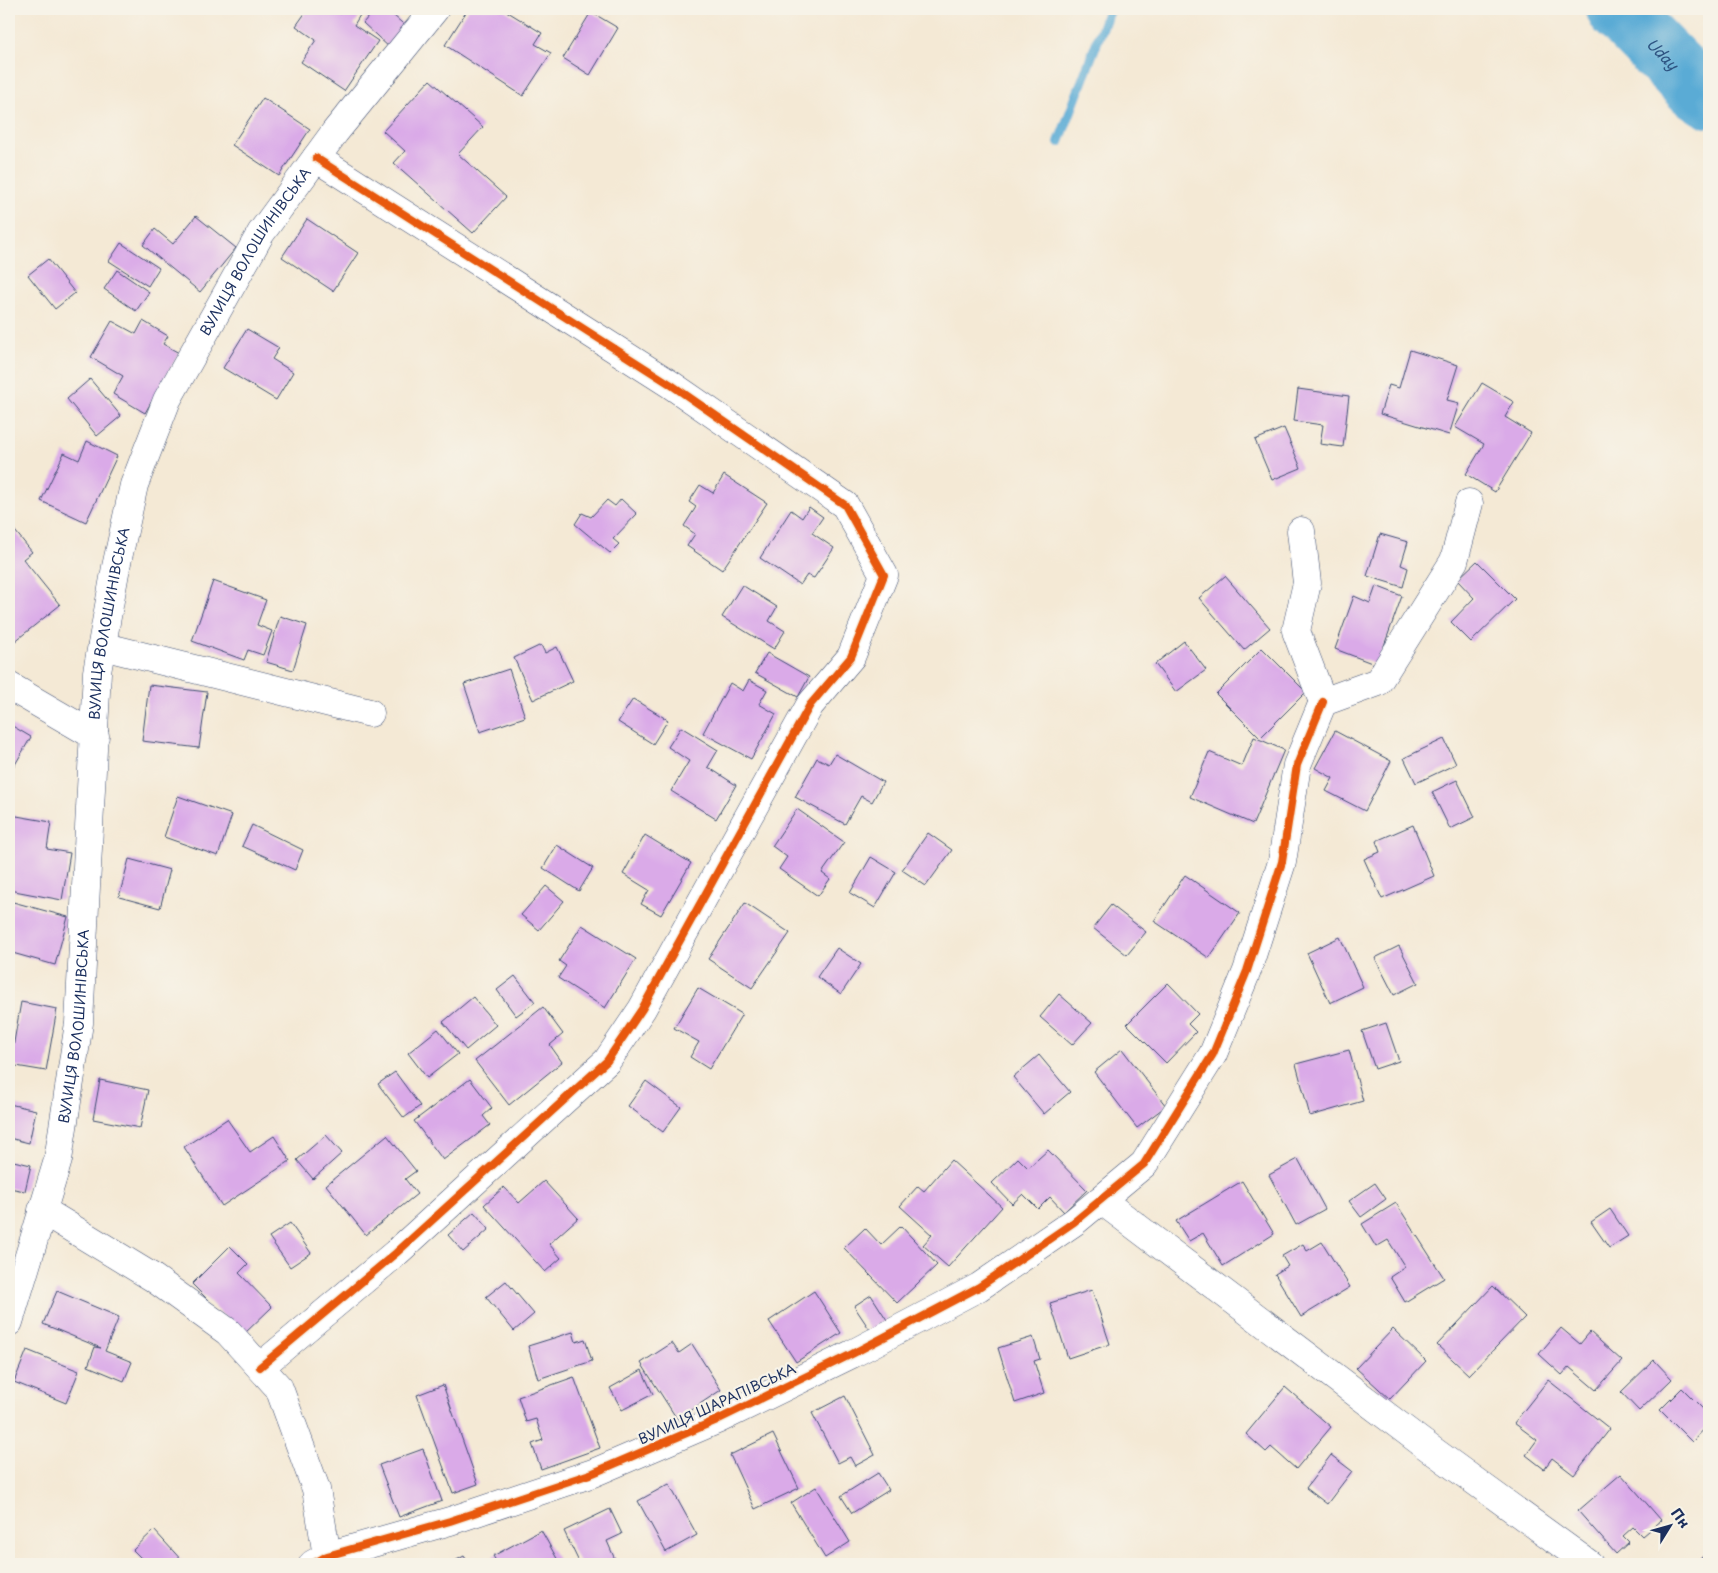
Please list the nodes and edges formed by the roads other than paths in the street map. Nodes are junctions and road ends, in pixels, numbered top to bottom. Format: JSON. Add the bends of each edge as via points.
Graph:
{"nodes":[{"id":1,"x":435,"y":9,"type":"edge"},
{"id":2,"x":316,"y":158,"type":"junction"},
{"id":3,"x":1469,"y":503,"type":"dead end"},
{"id":4,"x":1301,"y":531,"type":"dead end"},
{"id":5,"x":102,"y":646,"type":"junction"},
{"id":6,"x":9,"y":686,"type":"edge"},
{"id":7,"x":1323,"y":702,"type":"junction"},
{"id":8,"x":370,"y":713,"type":"dead end"},
{"id":9,"x":94,"y":736,"type":"junction"},
{"id":10,"x":1101,"y":1200,"type":"junction"},
{"id":11,"x":42,"y":1210,"type":"junction"},
{"id":12,"x":9,"y":1322,"type":"edge"},
{"id":13,"x":260,"y":1367,"type":"junction"},
{"id":14,"x":320,"y":1560,"type":"edge"},
{"id":15,"x":1589,"y":1564,"type":"edge"}],
"edges":[{"from":1,"to":2,"type":"street","name":"ВУЛИЦЯ ВОЛОШИНІВСЬКА"},
{"from":2,"to":5,"type":"street","name":"ВУЛИЦЯ ВОЛОШИНІВСЬКА","via":[[261,233],[168,400],[134,485]]},
{"from":2,"to":13,"type":"street","via":[[670,384],[845,505],[884,575],[851,656],[810,705],[642,1009],[607,1061],[396,1253]]},
{"from":3,"to":7,"type":"street","via":[[1454,561],[1378,682]]},
{"from":4,"to":7,"type":"street","via":[[1307,583],[1296,631]]},
{"from":5,"to":8,"type":"street"},
{"from":5,"to":9,"type":"street","name":"ВУЛИЦЯ ВОЛОШИНІВСЬКА","via":[[97,672]]},
{"from":6,"to":9,"type":"street"},
{"from":7,"to":10,"type":"street","name":"ВУЛИЦЯ ШАРАПІВСЬКА","via":[[1297,765],[1282,862],[1247,971],[1213,1054],[1144,1164]]},
{"from":9,"to":11,"type":"street","name":"ВУЛИЦЯ ВОЛОШИНІВСЬКА","via":[[79,1023],[58,1160]]},
{"from":10,"to":14,"type":"street","name":"ВУЛИЦЯ ШАРАПІВСЬКА","via":[[979,1286],[852,1354],[717,1420],[593,1473]]},
{"from":10,"to":15,"type":"street","via":[[1421,1442]]},
{"from":11,"to":12,"type":"street","name":"ВУЛИЦЯ ВОЛОШИНІВСЬКА"},
{"from":11,"to":13,"type":"street","via":[[152,1277],[228,1332]]},
{"from":13,"to":14,"type":"street","via":[[279,1388],[316,1488]]}]}
